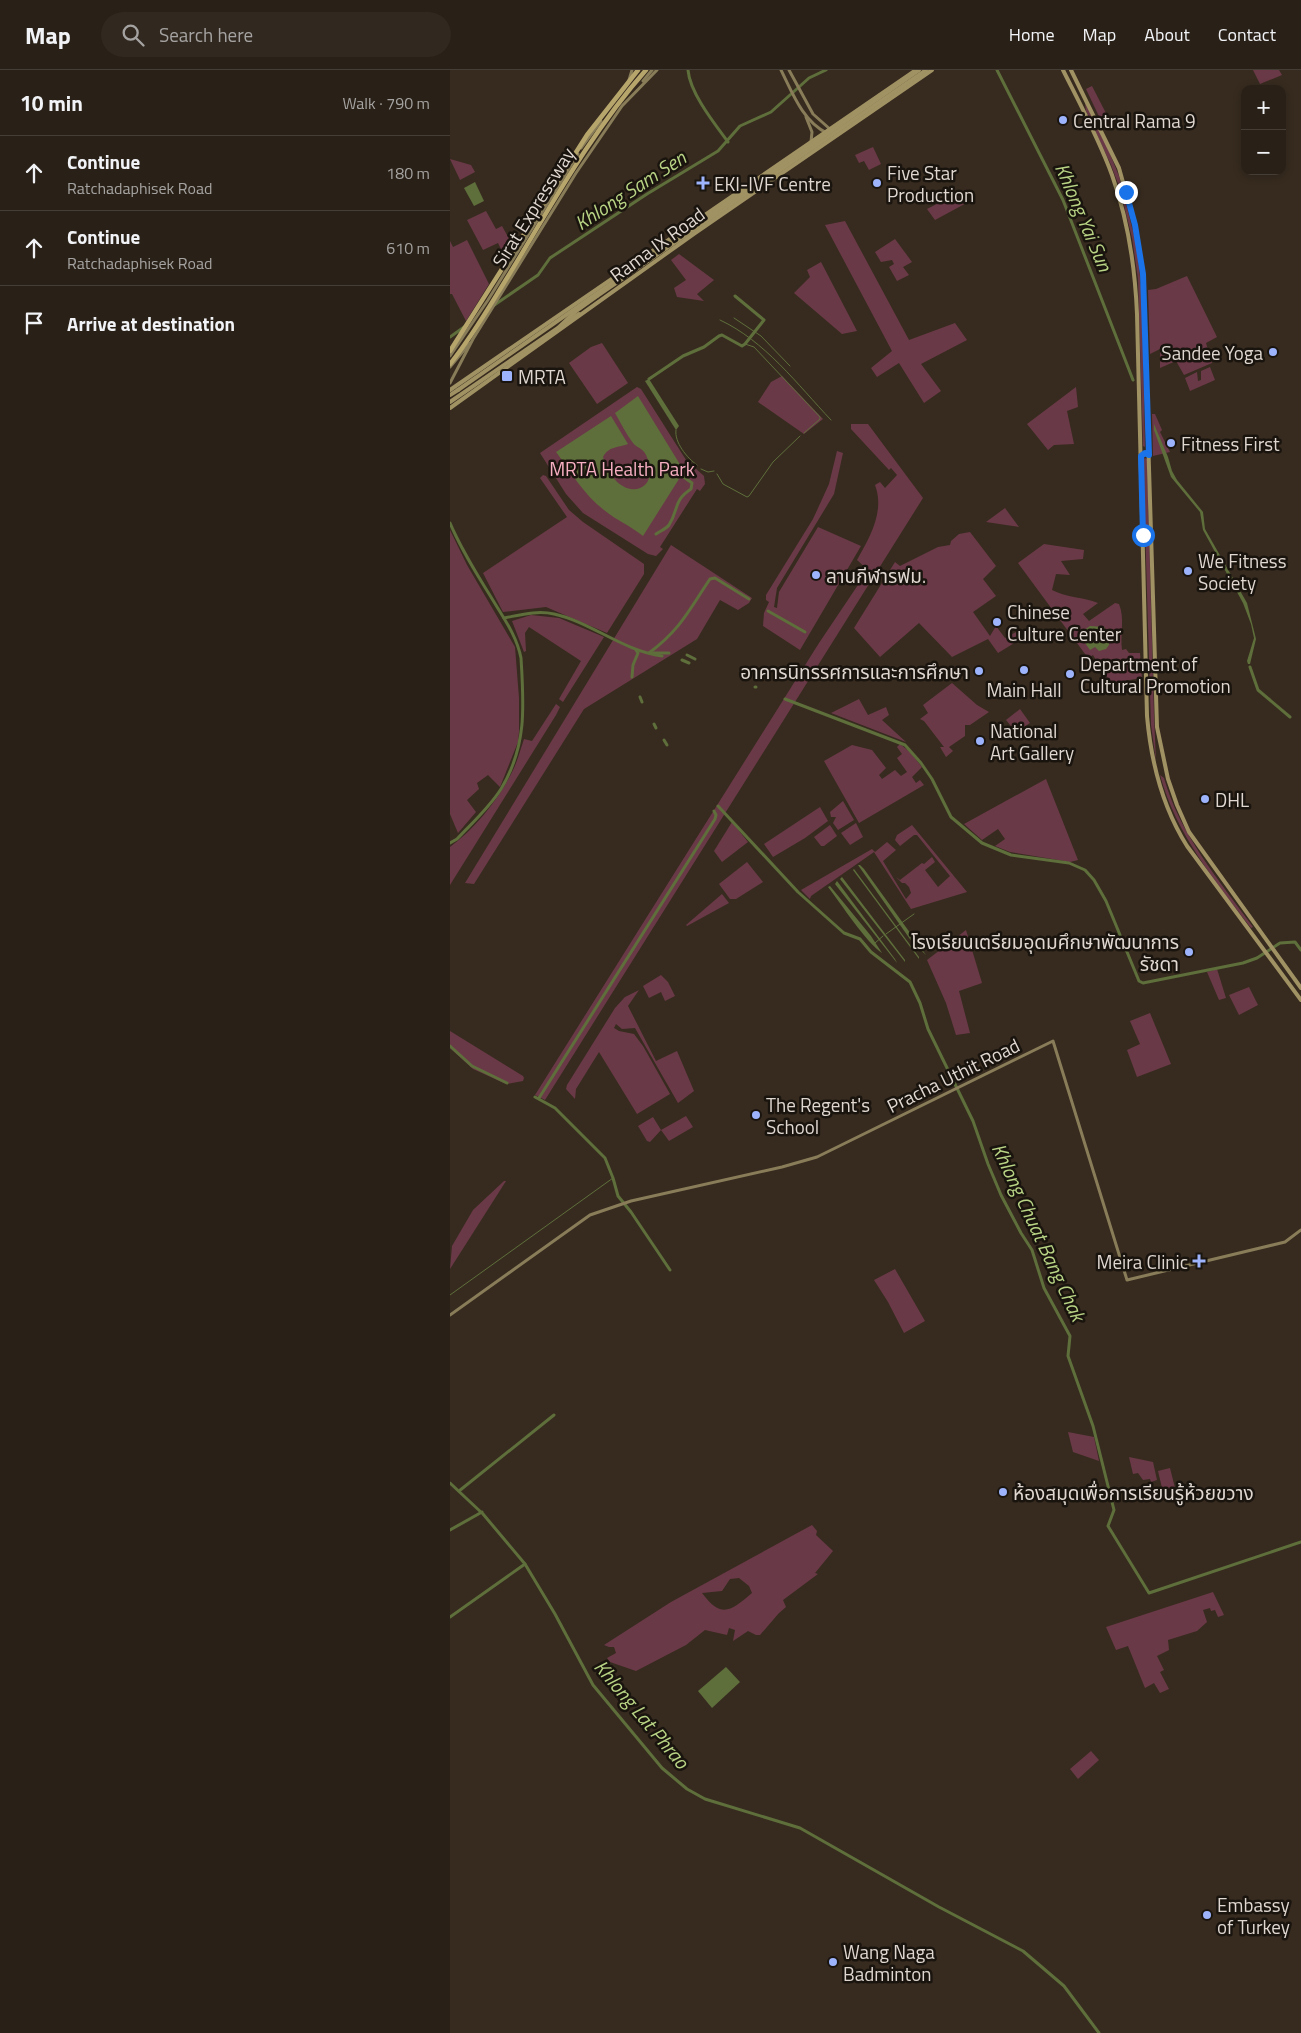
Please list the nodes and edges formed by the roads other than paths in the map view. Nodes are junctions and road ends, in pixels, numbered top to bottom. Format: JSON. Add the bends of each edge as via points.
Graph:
{"nodes":[{"id":1,"x":632,"y":70,"type":"edge"},
{"id":2,"x":639,"y":70,"type":"edge"},
{"id":3,"x":646,"y":70,"type":"edge"},
{"id":4,"x":652,"y":70,"type":"edge"},
{"id":5,"x":657,"y":70,"type":"edge"},
{"id":6,"x":781,"y":70,"type":"edge"},
{"id":7,"x":789,"y":70,"type":"edge"},
{"id":8,"x":918,"y":70,"type":"edge"},
{"id":9,"x":926,"y":70,"type":"edge"},
{"id":10,"x":932,"y":70,"type":"edge"},
{"id":11,"x":1063,"y":70,"type":"edge"},
{"id":12,"x":1071,"y":70,"type":"edge"},
{"id":13,"x":1074,"y":75,"type":"junction"},
{"id":14,"x":1068,"y":79,"type":"junction"},
{"id":15,"x":628,"y":83,"type":"junction"},
{"id":16,"x":636,"y":91,"type":"junction"},
{"id":17,"x":804,"y":114,"type":"junction"},
{"id":18,"x":828,"y":131,"type":"junction"},
{"id":19,"x":839,"y":134,"type":"junction"},
{"id":20,"x":811,"y":142,"type":"junction"},
{"id":21,"x":684,"y":229,"type":"junction"},
{"id":22,"x":694,"y":235,"type":"junction"},
{"id":23,"x":615,"y":291,"type":"junction"},
{"id":24,"x":558,"y":328,"type":"junction"},
{"id":25,"x":474,"y":338,"type":"junction"},
{"id":26,"x":508,"y":351,"type":"junction"},
{"id":27,"x":450,"y":352,"type":"edge"},
{"id":28,"x":502,"y":355,"type":"junction"},
{"id":29,"x":450,"y":356,"type":"edge"},
{"id":30,"x":514,"y":359,"type":"junction"},
{"id":31,"x":508,"y":364,"type":"junction"},
{"id":32,"x":450,"y":365,"type":"edge"},
{"id":33,"x":496,"y":372,"type":"junction"},
{"id":34,"x":450,"y":383,"type":"edge"},
{"id":35,"x":482,"y":386,"type":"junction"},
{"id":36,"x":450,"y":390,"type":"edge"},
{"id":37,"x":450,"y":395,"type":"edge"},
{"id":38,"x":450,"y":402,"type":"edge"},
{"id":39,"x":450,"y":408,"type":"edge"},
{"id":40,"x":1140,"y":447,"type":"junction"},
{"id":41,"x":1149,"y":448,"type":"junction"},
{"id":42,"x":1149,"y":455,"type":"junction"},
{"id":43,"x":1141,"y":456,"type":"junction"},
{"id":44,"x":1301,"y":988,"type":"edge"},
{"id":45,"x":1301,"y":1000,"type":"edge"},
{"id":46,"x":1301,"y":1230,"type":"edge"},
{"id":47,"x":450,"y":1315,"type":"edge"}],
"edges":[{"from":1,"to":15,"type":"main road"},
{"from":2,"to":15,"type":"main road"},
{"from":2,"to":27,"type":"highway","name":"Sirat Expressway","bridge":true,"via":[[587,135]]},
{"from":3,"to":32,"type":"highway","name":"Sirat Expressway","via":[[616,106]]},
{"from":4,"to":16,"type":"main road"},
{"from":5,"to":16,"type":"main road"},
{"from":6,"to":17,"type":"main road"},
{"from":7,"to":18,"type":"main road","via":[[813,114]]},
{"from":8,"to":18,"type":"main road","name":"Rama IX Road"},
{"from":8,"to":37,"type":"main road","name":"Rama IX Road","bridge":true},
{"from":9,"to":24,"type":"main road","name":"Rama IX Road","bridge":true,"via":[[597,296]]},
{"from":10,"to":19,"type":"main road","name":"Rama IX Road"},
{"from":11,"to":14,"type":"main road"},
{"from":12,"to":13,"type":"main road"},
{"from":13,"to":14,"type":"main road"},
{"from":13,"to":41,"type":"main road","via":[[1114,156],[1135,225],[1144,288]]},
{"from":14,"to":40,"type":"main road","via":[[1110,170],[1129,235],[1136,291]]},
{"from":15,"to":29,"type":"main road","bridge":true,"via":[[582,147]]},
{"from":16,"to":25,"type":"main road","via":[[586,158]]},
{"from":17,"to":18,"type":"main road","via":[[816,126]]},
{"from":17,"to":20,"type":"main road","via":[[812,132]]},
{"from":18,"to":19,"type":"main road"},
{"from":18,"to":20,"type":"main road","name":"Rama IX Road"},
{"from":19,"to":22,"type":"main road","name":"Rama IX Road"},
{"from":20,"to":21,"type":"main road","name":"Rama IX Road"},
{"from":21,"to":22,"type":"main road"},
{"from":21,"to":26,"type":"main road","name":"Rama IX Road"},
{"from":22,"to":23,"type":"main road","name":"Rama IX Road"},
{"from":23,"to":24,"type":"main road"},
{"from":23,"to":35,"type":"main road","name":"Rama IX Road"},
{"from":24,"to":30,"type":"main road","name":"Rama IX Road"},
{"from":25,"to":32,"type":"main road"},
{"from":25,"to":34,"type":"main road"},
{"from":26,"to":28,"type":"main road","name":"Rama IX Road"},
{"from":26,"to":30,"type":"main road","via":[[508,356]]},
{"from":28,"to":31,"type":"main road","via":[[507,357]]},
{"from":28,"to":36,"type":"main road","name":"Rama IX Road"},
{"from":30,"to":31,"type":"main road","name":"Rama IX Road"},
{"from":31,"to":33,"type":"main road","name":"Rama IX Road"},
{"from":33,"to":35,"type":"main road"},
{"from":33,"to":38,"type":"main road","name":"Rama IX Road"},
{"from":35,"to":39,"type":"main road","name":"Rama IX Road"},
{"from":40,"to":41,"type":"main road","via":[[1144,450]]},
{"from":40,"to":43,"type":"main road"},
{"from":41,"to":42,"type":"main road"},
{"from":42,"to":43,"type":"main road"},
{"from":42,"to":44,"type":"main road","via":[[1157,727],[1168,779],[1195,841]]},
{"from":43,"to":45,"type":"main road","via":[[1147,710],[1159,782],[1179,834]]},
{"from":46,"to":47,"type":"main road","name":"Pracha Uthit Road","via":[[1285,1242],[1127,1280],[1053,1041],[809,1160],[612,1206],[582,1221]]}]}
